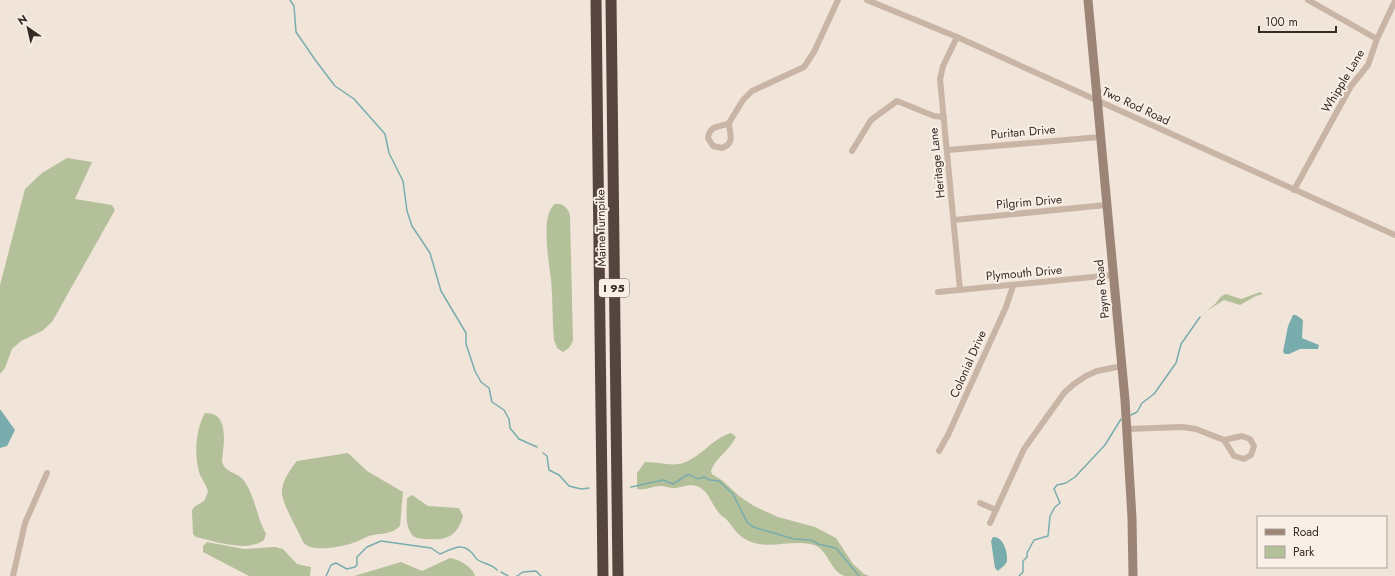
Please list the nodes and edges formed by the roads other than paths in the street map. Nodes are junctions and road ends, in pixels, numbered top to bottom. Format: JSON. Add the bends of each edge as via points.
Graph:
{"nodes":[{"id":1,"x":596,"y":0,"type":"edge"},
{"id":2,"x":611,"y":0,"type":"edge"},
{"id":3,"x":838,"y":0,"type":"edge"},
{"id":4,"x":867,"y":0,"type":"edge"},
{"id":5,"x":1088,"y":0,"type":"edge"},
{"id":6,"x":1308,"y":0,"type":"edge"},
{"id":7,"x":1394,"y":3,"type":"edge"},
{"id":8,"x":957,"y":37,"type":"junction"},
{"id":9,"x":1377,"y":39,"type":"junction"},
{"id":10,"x":1097,"y":100,"type":"junction"},
{"id":11,"x":944,"y":117,"type":"junction"},
{"id":12,"x":729,"y":122,"type":"junction"},
{"id":13,"x":1100,"y":136,"type":"junction"},
{"id":14,"x":948,"y":150,"type":"junction"},
{"id":15,"x":852,"y":151,"type":"dead end"},
{"id":16,"x":1294,"y":190,"type":"junction"},
{"id":17,"x":1106,"y":205,"type":"junction"},
{"id":18,"x":954,"y":220,"type":"junction"},
{"id":19,"x":1395,"y":235,"type":"edge"},
{"id":20,"x":1113,"y":275,"type":"junction"},
{"id":21,"x":1013,"y":286,"type":"junction"},
{"id":22,"x":960,"y":290,"type":"junction"},
{"id":23,"x":938,"y":292,"type":"dead end"},
{"id":24,"x":1122,"y":366,"type":"junction"},
{"id":25,"x":1127,"y":429,"type":"junction"},
{"id":26,"x":1224,"y":440,"type":"junction"},
{"id":27,"x":939,"y":451,"type":"dead end"},
{"id":28,"x":47,"y":473,"type":"dead end"},
{"id":29,"x":980,"y":503,"type":"dead end"},
{"id":30,"x":996,"y":510,"type":"junction"},
{"id":31,"x":990,"y":523,"type":"dead end"},
{"id":32,"x":13,"y":576,"type":"edge"},
{"id":33,"x":603,"y":576,"type":"edge"},
{"id":34,"x":618,"y":576,"type":"edge"},
{"id":35,"x":1133,"y":576,"type":"edge"}],
"edges":[{"from":1,"to":33,"type":"highway","name":"Maine Turnpike","number":"I 95"},
{"from":2,"to":34,"type":"highway","name":"Maine Turnpike","number":"I 95"},
{"from":3,"to":12,"type":"street","via":[[814,52],[804,67],[752,91]]},
{"from":4,"to":8,"type":"street","name":"Two Rod Road"},
{"from":5,"to":10,"type":"main road","name":"Payne Road"},
{"from":6,"to":9,"type":"street"},
{"from":7,"to":9,"type":"street","name":"Whipple Lane"},
{"from":8,"to":10,"type":"street","name":"Two Rod Road"},
{"from":8,"to":11,"type":"street","name":"Heritage Lane","via":[[941,73]]},
{"from":9,"to":16,"type":"street","name":"Whipple Lane","via":[[1368,65],[1348,91]]},
{"from":10,"to":13,"type":"main road","name":"Payne Road"},
{"from":10,"to":16,"type":"street","name":"Two Rod Road"},
{"from":11,"to":14,"type":"street","name":"Heritage Lane"},
{"from":11,"to":15,"type":"street","via":[[934,116],[897,102],[870,120]]},
{"from":12,"to":12,"type":"street","via":[[710,130],[709,140],[714,147],[724,148],[730,143],[732,137]]},
{"from":13,"to":14,"type":"street","name":"Puritan Drive"},
{"from":13,"to":17,"type":"main road","name":"Payne Road"},
{"from":14,"to":18,"type":"street","name":"Heritage Lane"},
{"from":16,"to":19,"type":"street","name":"Two Rod Road"},
{"from":17,"to":18,"type":"street","name":"Pilgrim Drive"},
{"from":17,"to":20,"type":"main road","name":"Payne Road"},
{"from":18,"to":22,"type":"street","name":"Heritage Lane"},
{"from":20,"to":21,"type":"street","name":"Plymouth Drive"},
{"from":20,"to":24,"type":"main road","name":"Payne Road"},
{"from":21,"to":22,"type":"street","name":"Plymouth Drive"},
{"from":21,"to":27,"type":"street","name":"Colonial Drive","via":[[1006,307]]},
{"from":22,"to":23,"type":"street","name":"Plymouth Drive"},
{"from":24,"to":25,"type":"main road","name":"Payne Road"},
{"from":24,"to":30,"type":"street","via":[[1091,373],[1069,388],[1024,449]]},
{"from":25,"to":26,"type":"street","via":[[1182,426]]},
{"from":25,"to":35,"type":"main road","name":"Payne Road"},
{"from":26,"to":26,"type":"street","via":[[1237,458],[1246,459],[1253,453],[1253,442],[1246,436]]},
{"from":28,"to":32,"type":"street","via":[[25,523]]},
{"from":29,"to":30,"type":"street"},
{"from":30,"to":31,"type":"street"}]}
